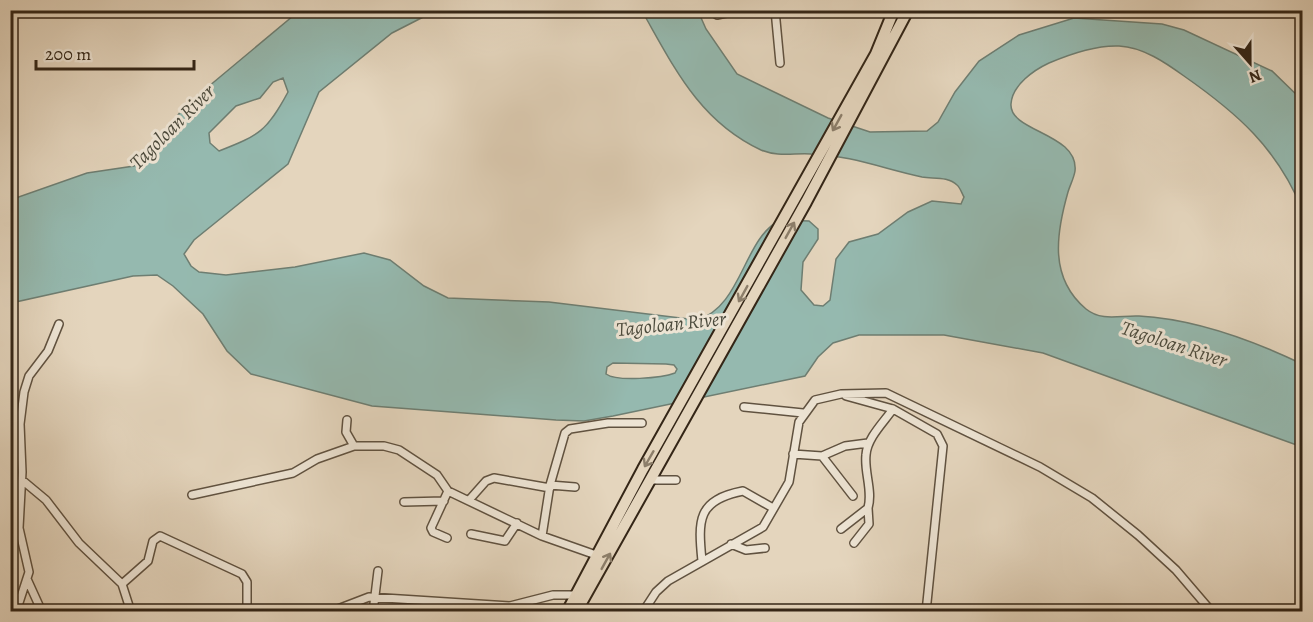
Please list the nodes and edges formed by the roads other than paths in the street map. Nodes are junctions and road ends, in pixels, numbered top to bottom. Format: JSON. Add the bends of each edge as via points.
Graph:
{"nodes":[{"id":1,"x":741,"y":10,"type":"edge"},
{"id":2,"x":775,"y":10,"type":"edge"},
{"id":3,"x":894,"y":10,"type":"edge"},
{"id":4,"x":908,"y":10,"type":"edge"},
{"id":5,"x":712,"y":12,"type":"edge"},
{"id":6,"x":880,"y":55,"type":"junction"},
{"id":7,"x":1302,"y":57,"type":"edge"},
{"id":8,"x":780,"y":63,"type":"dead end"},
{"id":9,"x":1302,"y":79,"type":"edge"},
{"id":10,"x":59,"y":324,"type":"dead end"},
{"id":11,"x":841,"y":394,"type":"junction"},
{"id":12,"x":744,"y":407,"type":"dead end"},
{"id":13,"x":684,"y":409,"type":"junction"},
{"id":14,"x":893,"y":409,"type":"junction"},
{"id":15,"x":802,"y":413,"type":"junction"},
{"id":16,"x":347,"y":420,"type":"dead end"},
{"id":17,"x":642,"y":423,"type":"dead end"},
{"id":18,"x":868,"y":443,"type":"junction"},
{"id":19,"x":354,"y":446,"type":"junction"},
{"id":20,"x":793,"y":454,"type":"junction"},
{"id":21,"x":822,"y":456,"type":"junction"},
{"id":22,"x":22,"y":480,"type":"junction"},
{"id":23,"x":651,"y":480,"type":"junction"},
{"id":24,"x":676,"y":480,"type":"dead end"},
{"id":25,"x":550,"y":486,"type":"junction"},
{"id":26,"x":575,"y":487,"type":"dead end"},
{"id":27,"x":448,"y":491,"type":"junction"},
{"id":28,"x":192,"y":495,"type":"dead end"},
{"id":29,"x":853,"y":496,"type":"dead end"},
{"id":30,"x":470,"y":500,"type":"junction"},
{"id":31,"x":444,"y":501,"type":"junction"},
{"id":32,"x":404,"y":502,"type":"dead end"},
{"id":33,"x":773,"y":508,"type":"junction"},
{"id":34,"x":868,"y":508,"type":"junction"},
{"id":35,"x":517,"y":523,"type":"junction"},
{"id":36,"x":841,"y":529,"type":"dead end"},
{"id":37,"x":471,"y":534,"type":"dead end"},
{"id":38,"x":542,"y":536,"type":"junction"},
{"id":39,"x":447,"y":538,"type":"dead end"},
{"id":40,"x":854,"y":543,"type":"dead end"},
{"id":41,"x":731,"y":544,"type":"junction"},
{"id":42,"x":765,"y":548,"type":"dead end"},
{"id":43,"x":596,"y":555,"type":"junction"},
{"id":44,"x":702,"y":561,"type":"junction"},
{"id":45,"x":378,"y":571,"type":"dead end"},
{"id":46,"x":27,"y":579,"type":"junction"},
{"id":47,"x":122,"y":584,"type":"junction"},
{"id":48,"x":576,"y":595,"type":"junction"},
{"id":49,"x":373,"y":596,"type":"junction"},
{"id":50,"x":16,"y":612,"type":"edge"},
{"id":51,"x":42,"y":612,"type":"edge"},
{"id":52,"x":131,"y":612,"type":"edge"},
{"id":53,"x":247,"y":612,"type":"edge"},
{"id":54,"x":330,"y":612,"type":"edge"},
{"id":55,"x":373,"y":612,"type":"edge"},
{"id":56,"x":567,"y":612,"type":"edge"},
{"id":57,"x":576,"y":612,"type":"edge"},
{"id":58,"x":643,"y":612,"type":"edge"},
{"id":59,"x":926,"y":612,"type":"edge"},
{"id":60,"x":1212,"y":612,"type":"edge"}],
"edges":[{"from":1,"to":5,"type":"street"},
{"from":2,"to":8,"type":"street"},
{"from":3,"to":6,"type":"highway"},
{"from":4,"to":6,"type":"highway"},
{"from":6,"to":13,"type":"highway"},
{"from":7,"to":9,"type":"street"},
{"from":10,"to":22,"type":"street","via":[[48,351],[25,385],[20,424]]},
{"from":11,"to":14,"type":"street"},
{"from":11,"to":15,"type":"street","via":[[815,400]]},
{"from":11,"to":60,"type":"street","via":[[886,393],[1040,467],[1092,498],[1138,535],[1176,570]]},
{"from":12,"to":15,"type":"street"},
{"from":13,"to":23,"type":"highway"},
{"from":13,"to":43,"type":"highway","one_way":true},
{"from":14,"to":18,"type":"street"},
{"from":14,"to":59,"type":"street","via":[[937,434],[943,446]]},
{"from":15,"to":20,"type":"street"},
{"from":16,"to":19,"type":"street","via":[[346,432]]},
{"from":17,"to":25,"type":"street","via":[[570,429],[562,436]]},
{"from":18,"to":21,"type":"street","via":[[845,446]]},
{"from":18,"to":34,"type":"street"},
{"from":19,"to":27,"type":"street","via":[[399,450],[437,475]]},
{"from":19,"to":28,"type":"street","via":[[317,459],[293,473]]},
{"from":20,"to":21,"type":"street"},
{"from":20,"to":33,"type":"street","via":[[789,482]]},
{"from":21,"to":29,"type":"street"},
{"from":22,"to":46,"type":"street","via":[[19,528],[29,566]]},
{"from":22,"to":47,"type":"street","via":[[46,500],[79,543]]},
{"from":23,"to":24,"type":"street"},
{"from":57,"to":23,"type":"highway","one_way":true},
{"from":25,"to":26,"type":"street"},
{"from":25,"to":30,"type":"street","via":[[494,478],[486,481]]},
{"from":25,"to":38,"type":"street"},
{"from":27,"to":30,"type":"street"},
{"from":27,"to":31,"type":"street"},
{"from":30,"to":35,"type":"street"},
{"from":31,"to":32,"type":"street"},
{"from":31,"to":39,"type":"street","via":[[431,528]]},
{"from":33,"to":41,"type":"street","via":[[758,531]]},
{"from":33,"to":44,"type":"street","via":[[743,491],[713,501],[699,522]]},
{"from":34,"to":36,"type":"street"},
{"from":34,"to":40,"type":"street","via":[[869,524]]},
{"from":35,"to":37,"type":"street","via":[[505,541]]},
{"from":35,"to":38,"type":"street"},
{"from":38,"to":43,"type":"street"},
{"from":41,"to":42,"type":"street","via":[[746,550]]},
{"from":41,"to":44,"type":"street"},
{"from":43,"to":48,"type":"highway"},
{"from":44,"to":58,"type":"street","via":[[661,587]]},
{"from":45,"to":49,"type":"street"},
{"from":46,"to":50,"type":"street"},
{"from":46,"to":51,"type":"street"},
{"from":47,"to":52,"type":"street"},
{"from":47,"to":53,"type":"street","via":[[148,561],[153,541],[160,536],[242,574],[247,582]]},
{"from":48,"to":49,"type":"street","via":[[553,595],[510,606]]},
{"from":48,"to":56,"type":"highway"},
{"from":49,"to":54,"type":"street"},
{"from":49,"to":55,"type":"street"}]}
